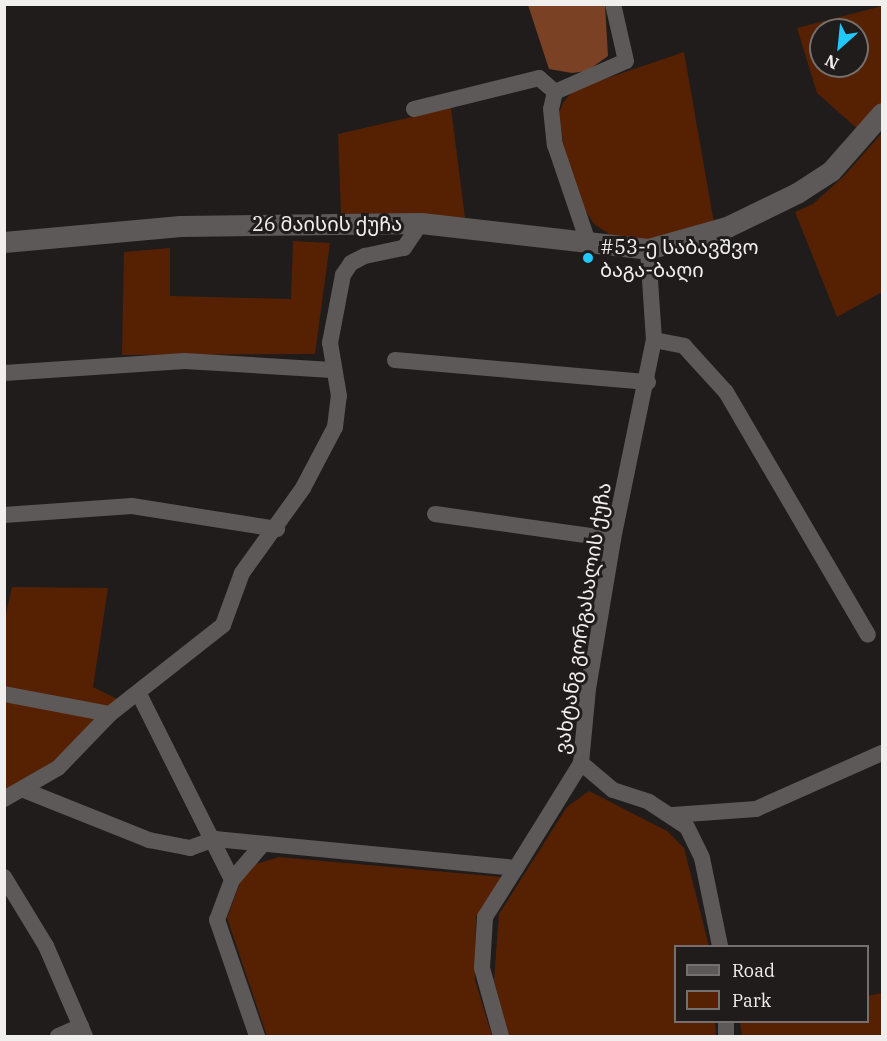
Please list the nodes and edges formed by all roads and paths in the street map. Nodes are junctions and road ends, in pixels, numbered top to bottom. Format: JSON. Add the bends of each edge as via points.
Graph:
{"nodes":[{"id":1,"x":613,"y":4,"type":"edge"},
{"id":2,"x":555,"y":92,"type":"junction"},
{"id":3,"x":414,"y":109,"type":"dead end"},
{"id":4,"x":882,"y":113,"type":"edge"},
{"id":5,"x":421,"y":223,"type":"junction"},
{"id":6,"x":4,"y":242,"type":"edge"},
{"id":7,"x":589,"y":245,"type":"junction"},
{"id":8,"x":648,"y":249,"type":"junction"},
{"id":9,"x":654,"y":340,"type":"junction"},
{"id":10,"x":395,"y":360,"type":"dead end"},
{"id":11,"x":332,"y":370,"type":"junction"},
{"id":12,"x":4,"y":373,"type":"edge"},
{"id":13,"x":648,"y":381,"type":"junction"},
{"id":14,"x":435,"y":514,"type":"dead end"},
{"id":15,"x":4,"y":515,"type":"edge"},
{"id":16,"x":277,"y":529,"type":"junction"},
{"id":17,"x":613,"y":538,"type":"junction"},
{"id":18,"x":868,"y":635,"type":"dead end"},
{"id":19,"x":4,"y":694,"type":"edge"},
{"id":20,"x":139,"y":694,"type":"junction"},
{"id":21,"x":110,"y":714,"type":"junction"},
{"id":22,"x":882,"y":753,"type":"edge"},
{"id":23,"x":582,"y":764,"type":"junction"},
{"id":24,"x":24,"y":790,"type":"junction"},
{"id":25,"x":4,"y":799,"type":"edge"},
{"id":26,"x":673,"y":815,"type":"junction"},
{"id":27,"x":214,"y":839,"type":"junction"},
{"id":28,"x":262,"y":845,"type":"junction"},
{"id":29,"x":516,"y":868,"type":"junction"},
{"id":30,"x":4,"y":877,"type":"edge"},
{"id":31,"x":232,"y":880,"type":"junction"},
{"id":32,"x":720,"y":945,"type":"edge"},
{"id":33,"x":83,"y":1031,"type":"edge"},
{"id":34,"x":58,"y":1036,"type":"edge"},
{"id":35,"x":257,"y":1036,"type":"edge"},
{"id":36,"x":501,"y":1036,"type":"edge"}],
"edges":[{"from":1,"to":2,"type":"street","via":[[626,61]]},
{"from":2,"to":3,"type":"street","via":[[539,78]]},
{"from":2,"to":7,"type":"street","via":[[551,109],[555,145]]},
{"from":4,"to":8,"type":"street","name":"26 მაისის ქუჩა","via":[[831,171],[797,193],[727,227]]},
{"from":5,"to":6,"type":"street","name":"26 მაისის ქუჩა","via":[[202,225],[118,229]]},
{"from":5,"to":7,"type":"street","name":"26 მაისის ქუჩა"},
{"from":5,"to":11,"type":"street","via":[[404,248],[365,256],[351,263],[343,275],[330,343]]},
{"from":7,"to":8,"type":"street","name":"26 მაისის ქუჩა"},
{"from":8,"to":9,"type":"street","name":"ვახტანგ გორგასალის ქუჩა"},
{"from":9,"to":13,"type":"street","name":"ვახტანგ გორგასალის ქუჩა"},
{"from":9,"to":18,"type":"street","via":[[684,346],[726,392]]},
{"from":10,"to":13,"type":"street"},
{"from":11,"to":12,"type":"street","via":[[185,361]]},
{"from":11,"to":16,"type":"street","via":[[339,396],[334,427]]},
{"from":13,"to":17,"type":"street","name":"ვახტანგ გორგასალის ქუჩა"},
{"from":14,"to":17,"type":"street"},
{"from":15,"to":16,"type":"street","via":[[132,506]]},
{"from":16,"to":20,"type":"street","via":[[243,573],[223,625]]},
{"from":17,"to":23,"type":"street","name":"ვახტანგ გორგასალის ქუჩა","via":[[588,689]]},
{"from":19,"to":21,"type":"street"},
{"from":20,"to":21,"type":"street"},
{"from":20,"to":27,"type":"street"},
{"from":21,"to":24,"type":"street","via":[[58,768]]},
{"from":22,"to":26,"type":"street","via":[[756,809]]},
{"from":23,"to":26,"type":"street","via":[[613,790]]},
{"from":23,"to":29,"type":"street","name":"ვახტანგ გორგასალის ქუჩა"},
{"from":24,"to":25,"type":"street"},
{"from":24,"to":27,"type":"street","via":[[149,840],[190,849]]},
{"from":26,"to":32,"type":"street","via":[[687,827],[702,858]]},
{"from":27,"to":28,"type":"street"},
{"from":27,"to":31,"type":"street"},
{"from":28,"to":29,"type":"street"},
{"from":28,"to":31,"type":"street"},
{"from":29,"to":36,"type":"street","name":"ვახტანგ გორგასალის ქუჩა","via":[[485,917],[482,968]]},
{"from":30,"to":33,"type":"street","via":[[46,946]]},
{"from":31,"to":35,"type":"street","via":[[217,920]]},
{"from":33,"to":34,"type":"street"}]}
